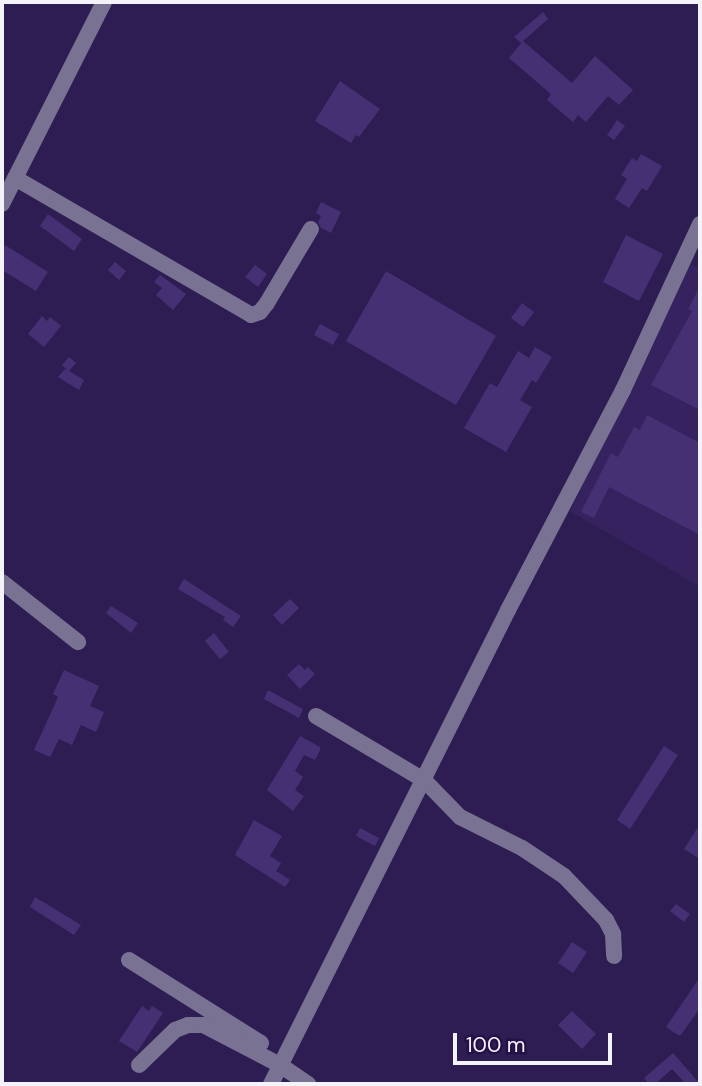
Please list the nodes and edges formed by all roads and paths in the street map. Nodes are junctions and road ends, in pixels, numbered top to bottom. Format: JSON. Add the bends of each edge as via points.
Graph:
{"nodes":[{"id":1,"x":104,"y":2,"type":"edge"},
{"id":2,"x":15,"y":178,"type":"junction"},
{"id":3,"x":2,"y":204,"type":"edge"},
{"id":4,"x":700,"y":224,"type":"edge"},
{"id":5,"x":311,"y":229,"type":"dead end"},
{"id":6,"x":2,"y":582,"type":"edge"},
{"id":7,"x":78,"y":642,"type":"dead end"},
{"id":8,"x":316,"y":716,"type":"dead end"},
{"id":9,"x":424,"y":780,"type":"junction"},
{"id":10,"x":614,"y":956,"type":"dead end"},
{"id":11,"x":129,"y":960,"type":"dead end"},
{"id":12,"x":282,"y":1061,"type":"junction"},
{"id":13,"x":139,"y":1065,"type":"dead end"},
{"id":14,"x":271,"y":1084,"type":"edge"},
{"id":15,"x":308,"y":1084,"type":"edge"}],
"edges":[{"from":1,"to":2,"type":"street"},
{"from":2,"to":3,"type":"street"},
{"from":2,"to":5,"type":"street","via":[[251,315],[267,303]]},
{"from":4,"to":9,"type":"street","via":[[623,390]]},
{"from":6,"to":7,"type":"street"},
{"from":8,"to":9,"type":"street"},
{"from":9,"to":10,"type":"street","via":[[460,817],[541,860],[580,890],[611,928]]},
{"from":9,"to":12,"type":"street"},
{"from":11,"to":12,"type":"street"},
{"from":12,"to":13,"type":"street","via":[[212,1027],[196,1024],[175,1030]]},
{"from":12,"to":14,"type":"street"},
{"from":12,"to":15,"type":"street"}]}
